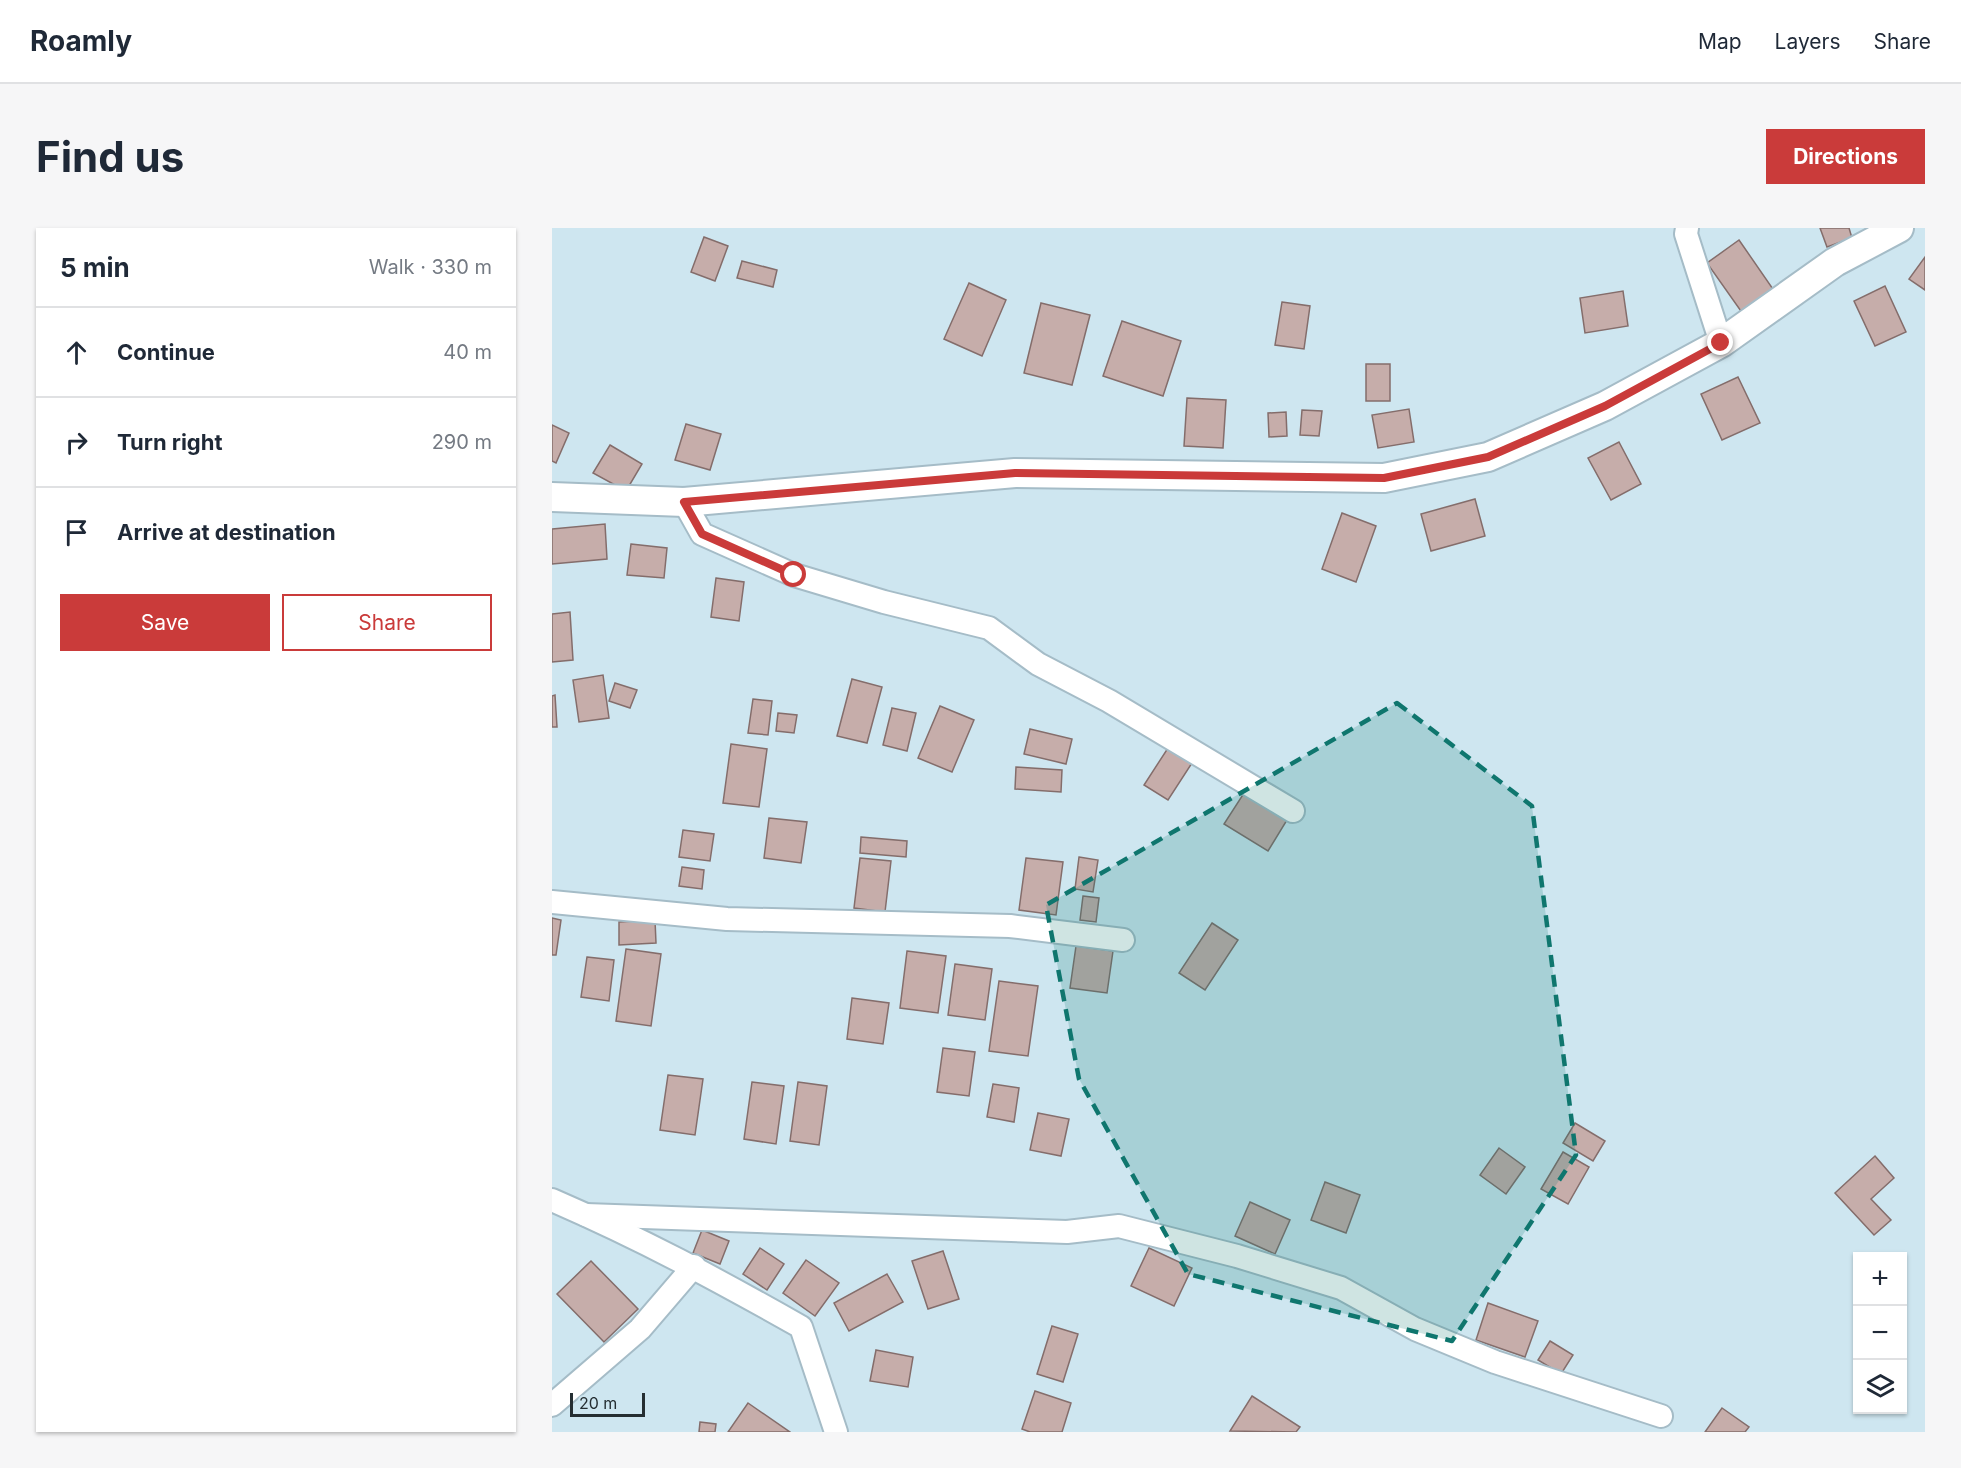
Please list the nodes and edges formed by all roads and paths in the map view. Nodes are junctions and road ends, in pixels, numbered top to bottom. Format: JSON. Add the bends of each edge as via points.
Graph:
{"nodes":[{"id":1,"x":1687,"y":228,"type":"edge"},
{"id":2,"x":1899,"y":228,"type":"edge"},
{"id":3,"x":1721,"y":343,"type":"junction"},
{"id":4,"x":552,"y":497,"type":"edge"},
{"id":5,"x":684,"y":502,"type":"junction"},
{"id":6,"x":1293,"y":812,"type":"dead end"},
{"id":7,"x":552,"y":902,"type":"edge"},
{"id":8,"x":1123,"y":940,"type":"dead end"},
{"id":9,"x":552,"y":1200,"type":"edge"},
{"id":10,"x":586,"y":1215,"type":"junction"},
{"id":11,"x":694,"y":1266,"type":"junction"},
{"id":12,"x":552,"y":1406,"type":"edge"},
{"id":13,"x":1661,"y":1416,"type":"dead end"},
{"id":14,"x":836,"y":1432,"type":"edge"}],
"edges":[{"from":1,"to":3,"type":"street"},
{"from":2,"to":3,"type":"street","via":[[1834,262]]},
{"from":3,"to":5,"type":"street","via":[[1605,406],[1488,457],[1384,478],[1015,473]]},
{"from":4,"to":5,"type":"street"},
{"from":5,"to":6,"type":"street","via":[[702,534],[794,575],[988,628],[1038,664],[1109,701]]},
{"from":7,"to":8,"type":"street","via":[[727,919],[1010,926]]},
{"from":9,"to":10,"type":"street"},
{"from":10,"to":11,"type":"street"},
{"from":10,"to":13,"type":"street","via":[[1067,1232],[1119,1226],[1341,1288],[1415,1329],[1495,1362]]},
{"from":11,"to":12,"type":"street","via":[[640,1329]]},
{"from":11,"to":14,"type":"street","via":[[801,1327]]}]}
